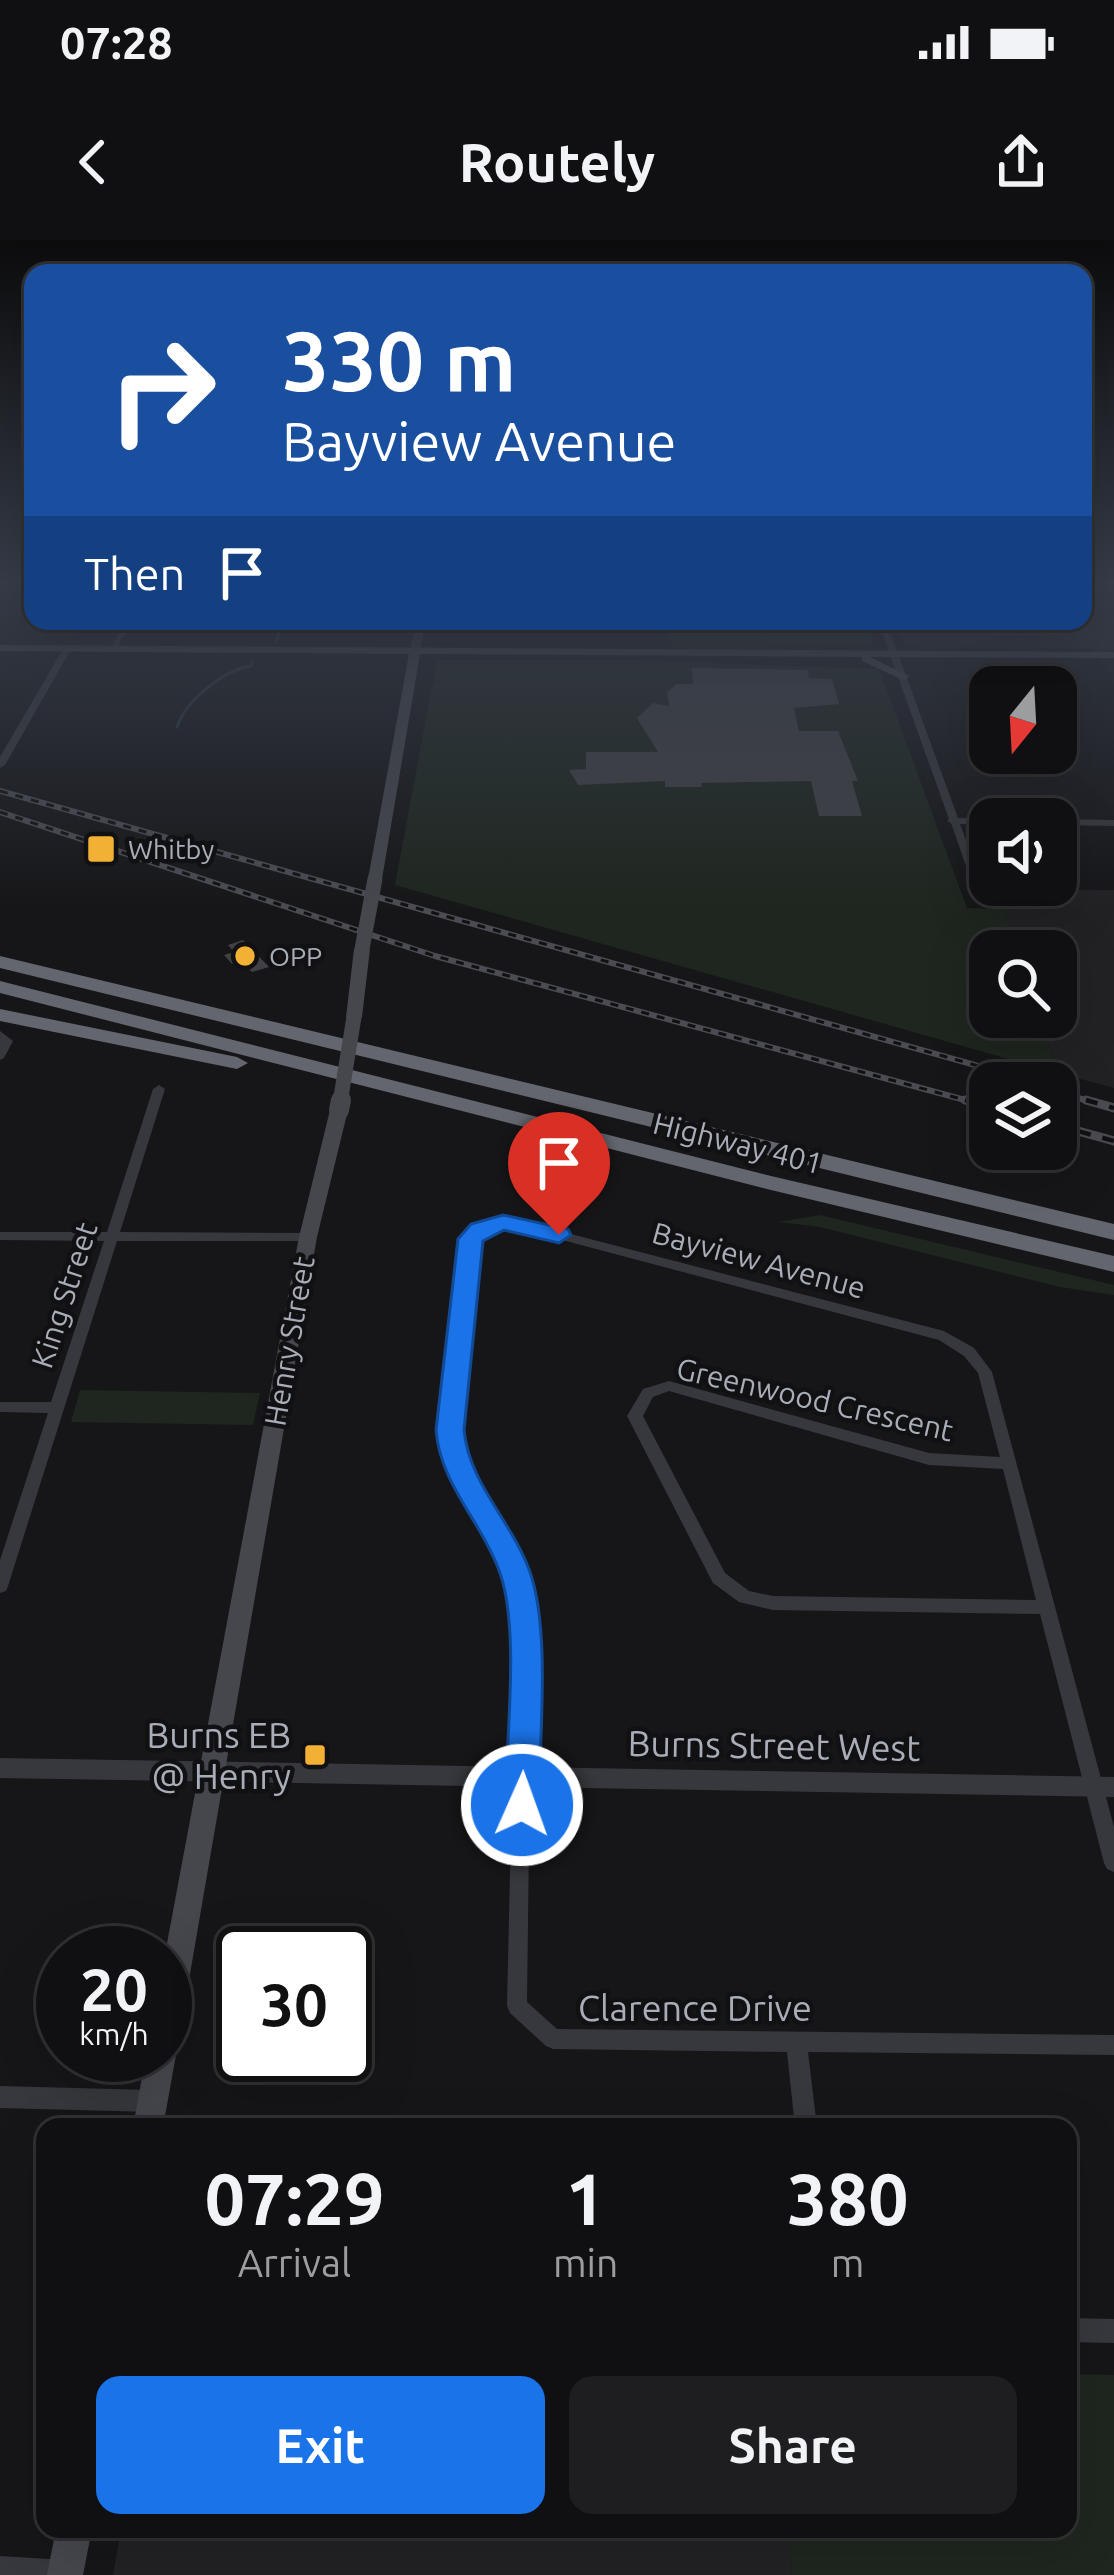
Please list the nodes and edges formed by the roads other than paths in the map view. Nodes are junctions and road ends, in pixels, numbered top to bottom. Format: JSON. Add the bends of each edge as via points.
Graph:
{"nodes":[{"id":1,"x":40,"y":695,"type":"edge"},
{"id":2,"x":407,"y":695,"type":"edge"},
{"id":3,"x":909,"y":695,"type":"edge"},
{"id":4,"x":0,"y":765,"type":"edge"},
{"id":5,"x":952,"y":821,"type":"junction"},
{"id":6,"x":969,"y":821,"type":"edge"},
{"id":7,"x":1077,"y":822,"type":"edge"},
{"id":8,"x":1114,"y":823,"type":"edge"},
{"id":9,"x":969,"y":864,"type":"edge"},
{"id":10,"x":0,"y":961,"type":"edge"},
{"id":11,"x":59,"y":976,"type":"junction"},
{"id":12,"x":0,"y":987,"type":"edge"},
{"id":13,"x":194,"y":991,"type":"dead end"},
{"id":14,"x":2,"y":1029,"type":"edge"},
{"id":15,"x":0,"y":1056,"type":"edge"},
{"id":16,"x":159,"y":1089,"type":"dead end"},
{"id":17,"x":770,"y":1183,"type":"junction"},
{"id":18,"x":1114,"y":1232,"type":"edge"},
{"id":19,"x":0,"y":1236,"type":"edge"},
{"id":20,"x":111,"y":1236,"type":"junction"},
{"id":21,"x":308,"y":1237,"type":"junction"},
{"id":22,"x":1114,"y":1264,"type":"edge"},
{"id":23,"x":0,"y":1407,"type":"edge"},
{"id":24,"x":56,"y":1408,"type":"junction"},
{"id":25,"x":1010,"y":1463,"type":"junction"},
{"id":26,"x":0,"y":1586,"type":"edge"},
{"id":27,"x":1046,"y":1607,"type":"junction"},
{"id":28,"x":0,"y":1768,"type":"edge"},
{"id":29,"x":211,"y":1770,"type":"junction"},
{"id":30,"x":522,"y":1777,"type":"junction"},
{"id":31,"x":1104,"y":1787,"type":"edge"},
{"id":32,"x":1114,"y":1863,"type":"edge"},
{"id":33,"x":184,"y":1926,"type":"edge"},
{"id":34,"x":796,"y":2040,"type":"junction"},
{"id":35,"x":1114,"y":2045,"type":"edge"},
{"id":36,"x":156,"y":2082,"type":"edge"},
{"id":37,"x":0,"y":2097,"type":"edge"},
{"id":38,"x":151,"y":2114,"type":"edge"},
{"id":39,"x":805,"y":2118,"type":"edge"},
{"id":40,"x":1077,"y":2330,"type":"edge"},
{"id":41,"x":1114,"y":2331,"type":"edge"},
{"id":42,"x":72,"y":2538,"type":"edge"},
{"id":43,"x":0,"y":2570,"type":"edge"},
{"id":44,"x":65,"y":2574,"type":"edge"}],
"edges":[{"from":1,"to":4,"type":"street"},
{"from":2,"to":21,"type":"main road","name":"Henry Street","bridge":true,"via":[[339,1110]]},
{"from":3,"to":5,"type":"street"},
{"from":5,"to":6,"type":"street"},
{"from":5,"to":9,"type":"street"},
{"from":7,"to":8,"type":"street"},
{"from":10,"to":11,"type":"highway","name":"Highway 401"},
{"from":11,"to":13,"type":"highway"},
{"from":11,"to":18,"type":"highway","name":"Highway 401"},
{"from":12,"to":17,"type":"highway","name":"Highway 401"},
{"from":14,"to":15,"type":"street"},
{"from":14,"to":17,"type":"highway","via":[[395,1095]]},
{"from":16,"to":20,"type":"street","name":"King Street"},
{"from":17,"to":22,"type":"highway","name":"Highway 401"},
{"from":19,"to":20,"type":"street"},
{"from":20,"to":21,"type":"street"},
{"from":20,"to":24,"type":"street","name":"King Street"},
{"from":21,"to":29,"type":"main road","name":"Henry Street"},
{"from":23,"to":24,"type":"street"},
{"from":24,"to":26,"type":"street","name":"King Street"},
{"from":25,"to":27,"type":"street"},
{"from":25,"to":27,"type":"street","name":"Greenwood Crescent","via":[[928,1459],[669,1386],[648,1393],[635,1416],[719,1578],[746,1597]]},
{"from":25,"to":30,"type":"street","name":"Bayview Avenue","via":[[985,1372],[944,1336],[517,1224],[480,1229],[471,1239],[452,1459],[514,1568],[524,1605]]},
{"from":27,"to":31,"type":"street"},
{"from":28,"to":29,"type":"street","name":"Burns Street West"},
{"from":29,"to":30,"type":"street","name":"Burns Street West"},
{"from":29,"to":33,"type":"main road","name":"Henry Street"},
{"from":30,"to":31,"type":"street","name":"Burns Street West"},
{"from":30,"to":34,"type":"street","name":"Clarence Drive","via":[[517,2006],[553,2039]]},
{"from":31,"to":32,"type":"street"},
{"from":34,"to":35,"type":"street","name":"Clarence Drive"},
{"from":34,"to":39,"type":"street"},
{"from":36,"to":38,"type":"main road"},
{"from":37,"to":38,"type":"street"},
{"from":40,"to":41,"type":"street"},
{"from":42,"to":44,"type":"main road"},
{"from":43,"to":44,"type":"street"}]}
